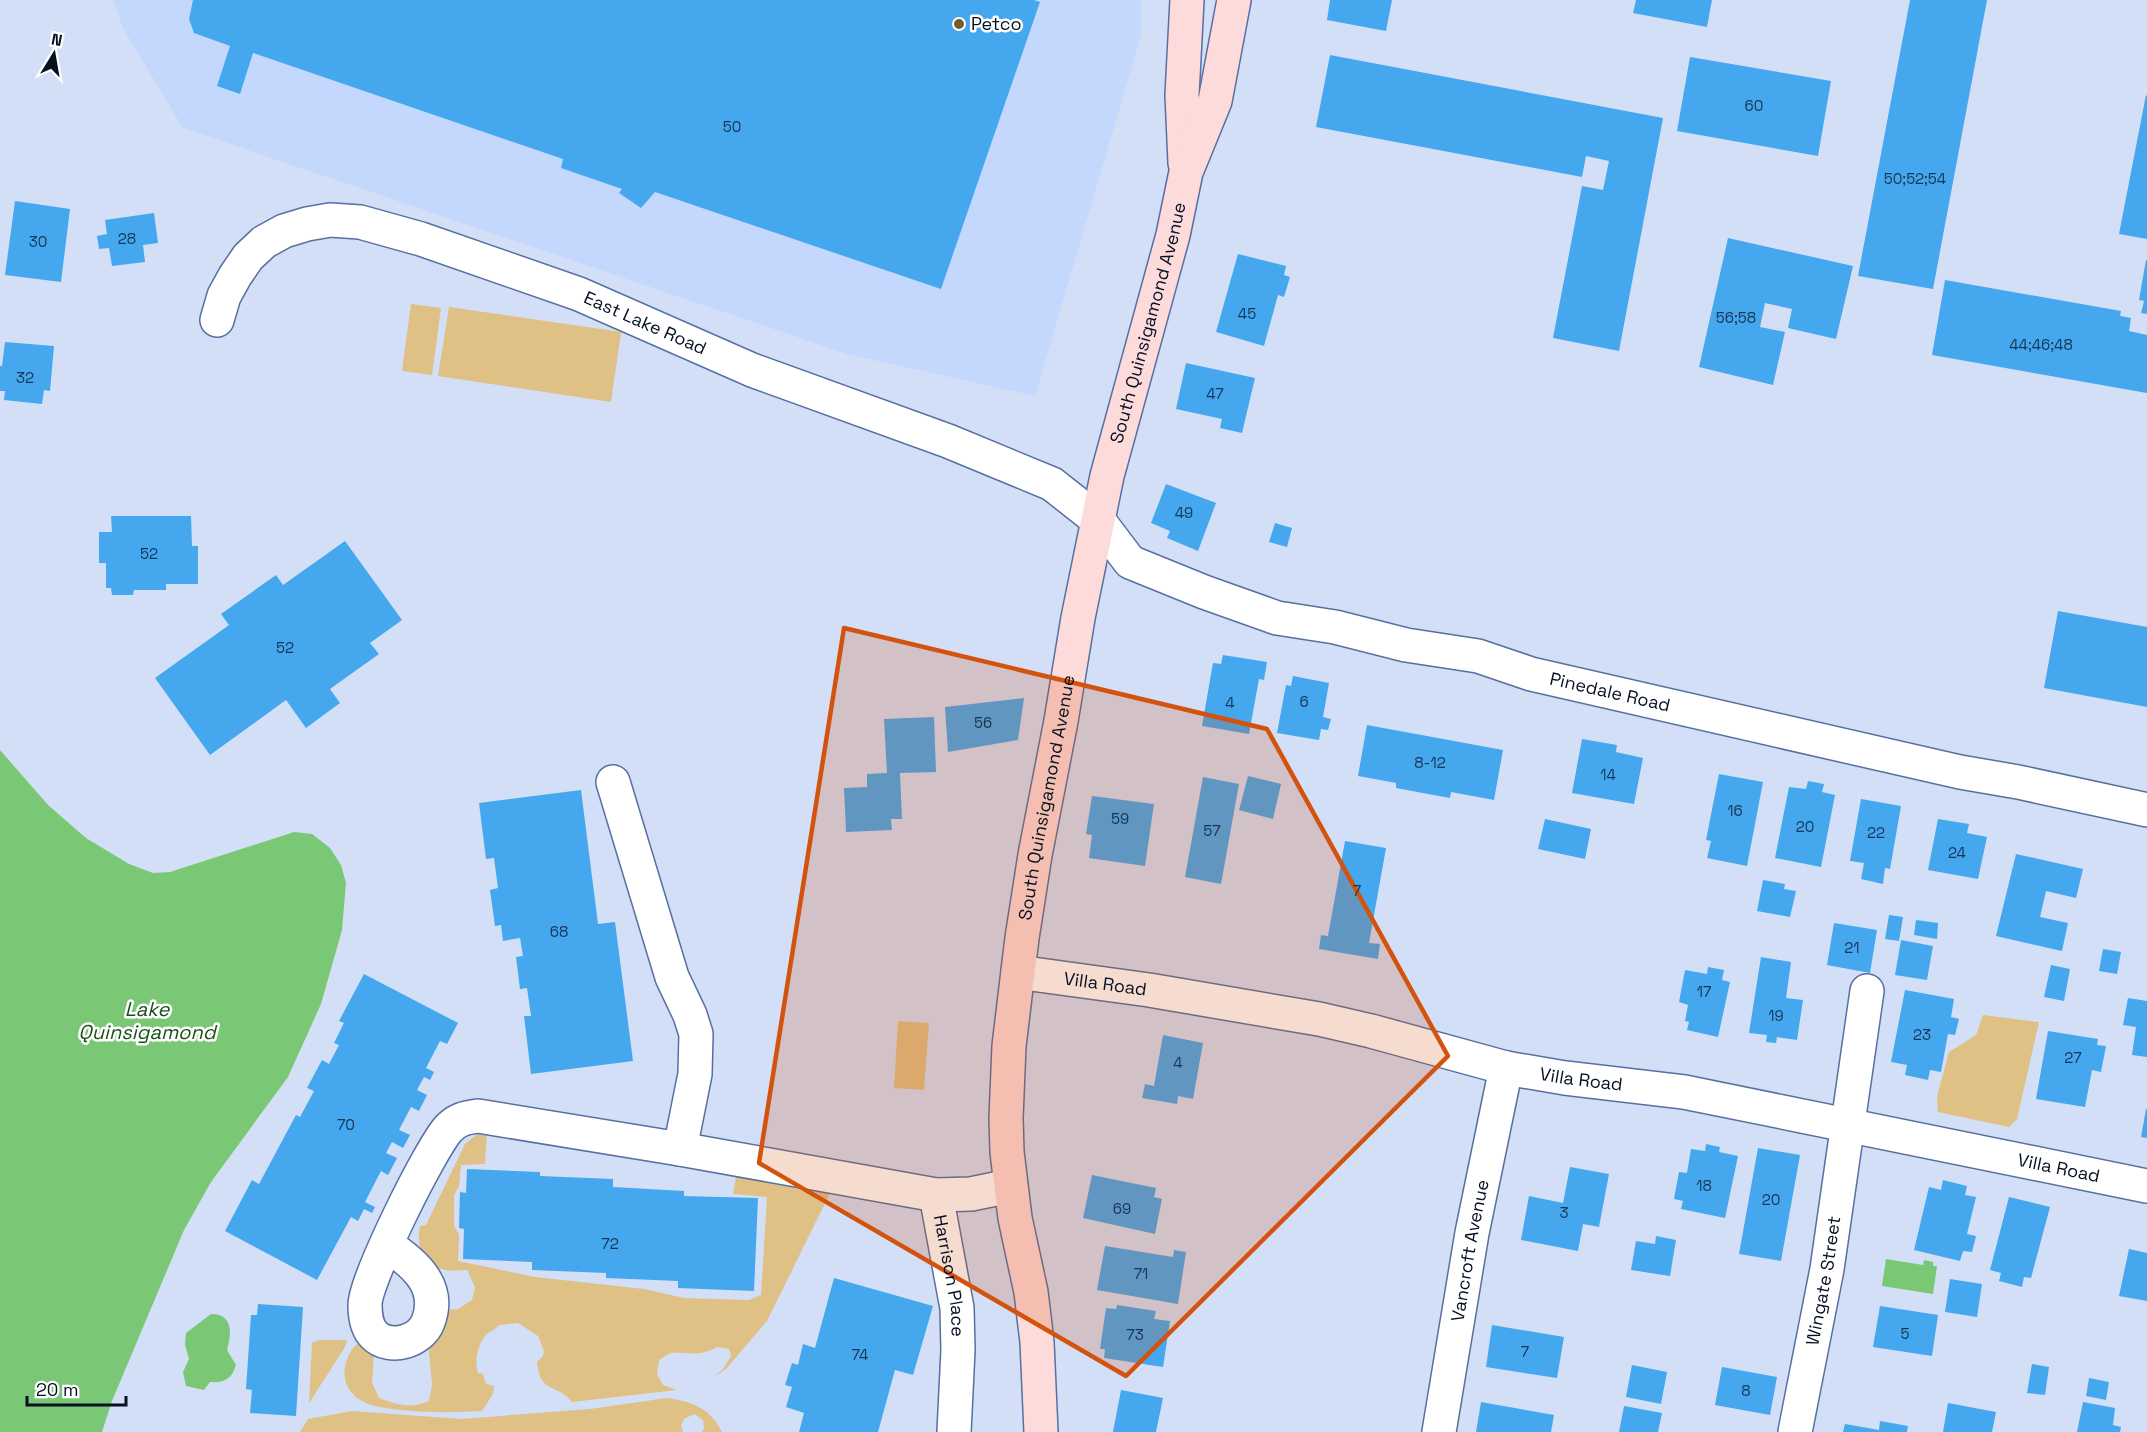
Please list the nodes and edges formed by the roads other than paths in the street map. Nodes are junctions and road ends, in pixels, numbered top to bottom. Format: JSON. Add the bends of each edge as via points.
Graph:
{"nodes":[{"id":1,"x":1187,"y":0,"type":"edge"},
{"id":2,"x":1234,"y":0,"type":"edge"},
{"id":3,"x":1186,"y":172,"type":"junction"},
{"id":4,"x":217,"y":320,"type":"dead end"},
{"id":5,"x":1099,"y":521,"type":"junction"},
{"id":6,"x":613,"y":782,"type":"dead end"},
{"id":7,"x":2147,"y":810,"type":"edge"},
{"id":8,"x":1018,"y":972,"type":"junction"},
{"id":9,"x":1867,"y":992,"type":"dead end"},
{"id":10,"x":1506,"y":1068,"type":"junction"},
{"id":11,"x":1849,"y":1126,"type":"junction"},
{"id":12,"x":680,"y":1149,"type":"junction"},
{"id":13,"x":1010,"y":1186,"type":"junction"},
{"id":14,"x":2147,"y":1186,"type":"edge"},
{"id":15,"x":936,"y":1195,"type":"junction"},
{"id":16,"x":387,"y":1245,"type":"dead end"},
{"id":17,"x":954,"y":1432,"type":"edge"},
{"id":18,"x":1041,"y":1432,"type":"edge"},
{"id":19,"x":1439,"y":1432,"type":"edge"},
{"id":20,"x":1795,"y":1432,"type":"edge"}],
"edges":[{"from":1,"to":3,"type":"main road","name":"South Quinsigamond Avenue","via":[[1182,95]]},
{"from":2,"to":3,"type":"main road","name":"South Quinsigamond Avenue","via":[[1215,101]]},
{"from":3,"to":5,"type":"main road","name":"South Quinsigamond Avenue","via":[[1173,235],[1118,430]]},
{"from":4,"to":5,"type":"street","name":"East Lake Road","via":[[235,276],[264,242],[307,224],[330,220],[360,222],[422,239],[579,294],[752,370],[948,441],[1052,484]]},
{"from":5,"to":7,"type":"street","name":"Pinedale Road","via":[[1130,562],[1277,618],[1478,656],[1531,674],[1960,772]]},
{"from":5,"to":8,"type":"main road","name":"South Quinsigamond Avenue","via":[[1035,855]]},
{"from":6,"to":12,"type":"street","via":[[672,977],[696,1035],[695,1074]]},
{"from":8,"to":10,"type":"street","name":"Villa Road","via":[[1319,1020]]},
{"from":8,"to":13,"type":"main road","name":"South Quinsigamond Avenue","via":[[1007,1084]]},
{"from":9,"to":11,"type":"street","name":"Wingate Street"},
{"from":10,"to":11,"type":"street","name":"Villa Road","via":[[1684,1092]]},
{"from":10,"to":19,"type":"street","name":"Vancroft Avenue","via":[[1472,1233]]},
{"from":11,"to":14,"type":"street","name":"Villa Road"},
{"from":11,"to":20,"type":"street","name":"Wingate Street","via":[[1827,1269]]},
{"from":12,"to":15,"type":"street"},
{"from":12,"to":16,"type":"street","via":[[478,1116],[461,1118],[448,1129],[428,1159]]},
{"from":13,"to":15,"type":"street","name":"Harrison Place","via":[[971,1194]]},
{"from":13,"to":18,"type":"main road","name":"South Quinsigamond Avenue","via":[[1032,1292]]},
{"from":15,"to":17,"type":"street","name":"Harrison Place","via":[[957,1308]]}]}
